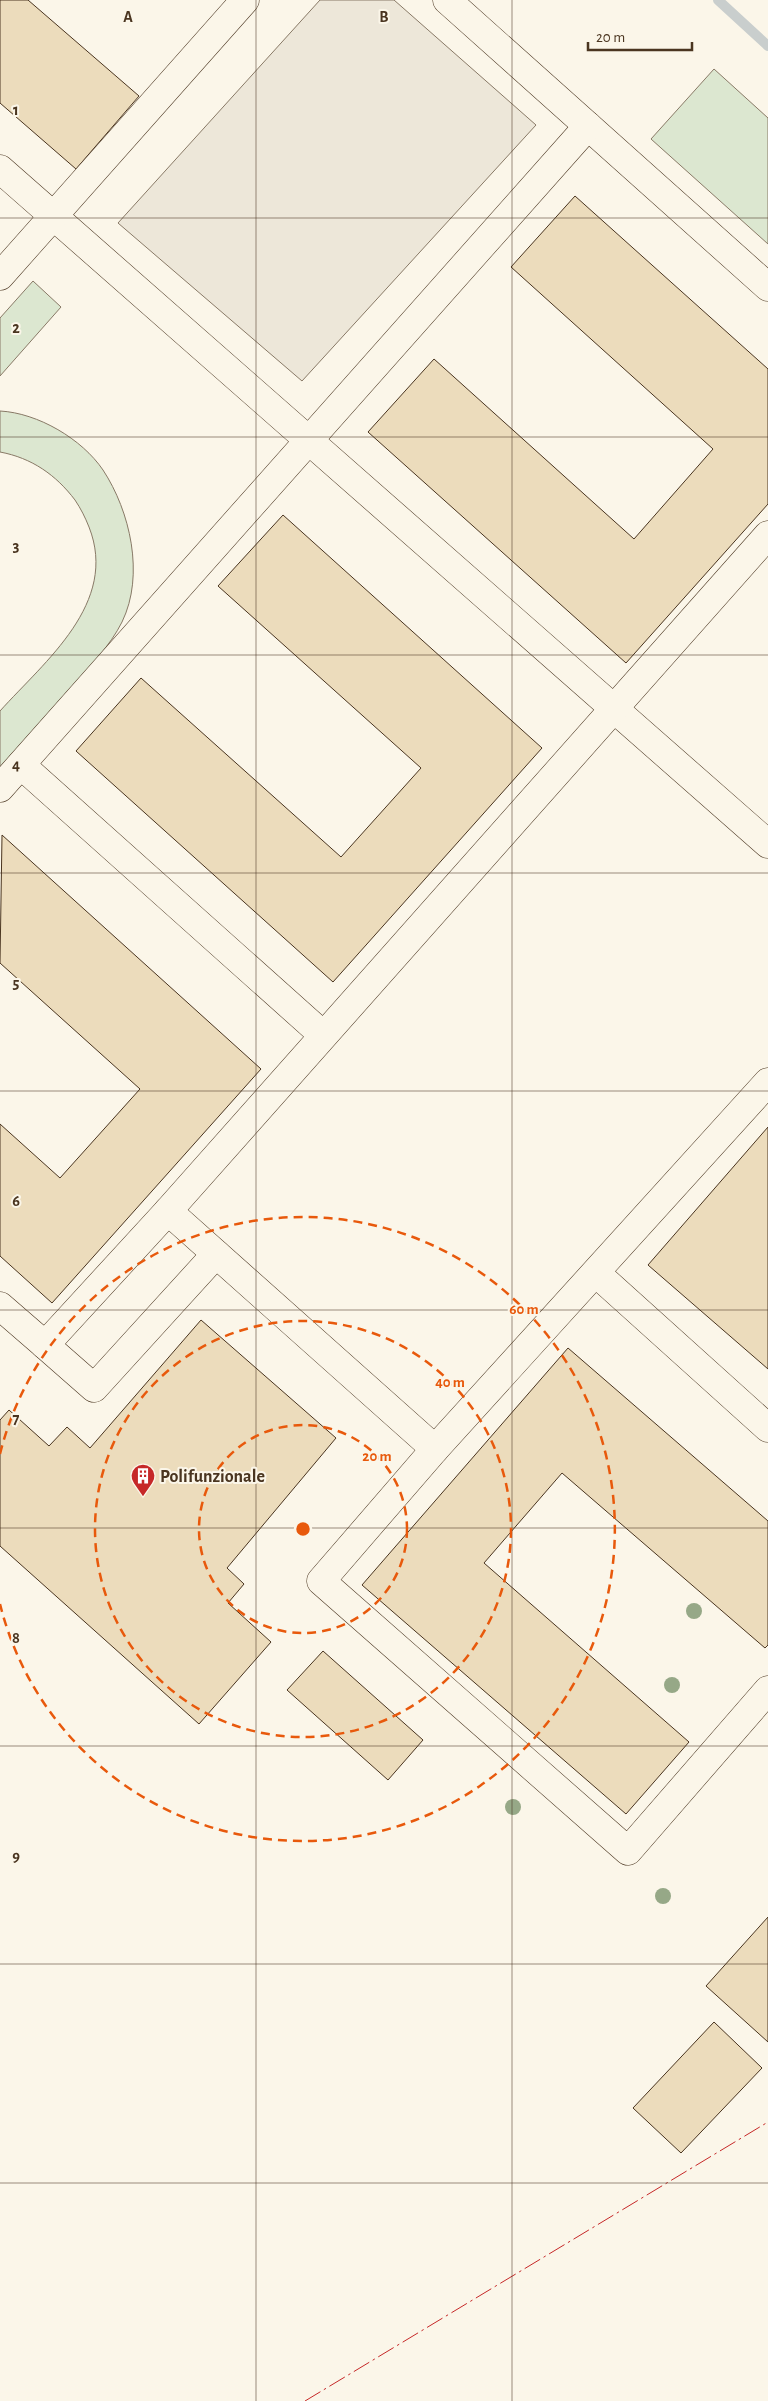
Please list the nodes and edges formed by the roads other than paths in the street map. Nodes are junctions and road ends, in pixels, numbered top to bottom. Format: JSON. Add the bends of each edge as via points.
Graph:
{"nodes":[{"id":1,"x":245,"y":0,"type":"edge"},
{"id":2,"x":447,"y":0,"type":"edge"},
{"id":3,"x":588,"y":126,"type":"junction"},
{"id":4,"x":0,"y":169,"type":"edge"},
{"id":5,"x":52,"y":215,"type":"junction"},
{"id":6,"x":0,"y":276,"type":"edge"},
{"id":7,"x":768,"y":287,"type":"edge"},
{"id":8,"x":309,"y":441,"type":"junction"},
{"id":9,"x":768,"y":535,"type":"edge"},
{"id":10,"x":612,"y":708,"type":"junction"},
{"id":11,"x":21,"y":765,"type":"junction"},
{"id":12,"x":0,"y":788,"type":"edge"},
{"id":13,"x":768,"y":844,"type":"edge"},
{"id":14,"x":323,"y":1035,"type":"junction"},
{"id":15,"x":768,"y":1082,"type":"edge"},
{"id":16,"x":168,"y":1212,"type":"junction"},
{"id":17,"x":216,"y":1254,"type":"junction"},
{"id":18,"x":596,"y":1273,"type":"junction"},
{"id":19,"x":0,"y":1306,"type":"edge"},
{"id":20,"x":45,"y":1345,"type":"junction"},
{"id":21,"x":768,"y":1428,"type":"edge"},
{"id":22,"x":435,"y":1449,"type":"junction"},
{"id":23,"x":768,"y":1690,"type":"edge"}],
"edges":[{"from":1,"to":5,"type":"lane"},
{"from":2,"to":3,"type":"lane"},
{"from":3,"to":7,"type":"lane"},
{"from":3,"to":8,"type":"lane"},
{"from":4,"to":5,"type":"lane"},
{"from":5,"to":6,"type":"lane"},
{"from":5,"to":8,"type":"lane"},
{"from":8,"to":10,"type":"lane"},
{"from":8,"to":11,"type":"lane"},
{"from":9,"to":10,"type":"lane"},
{"from":10,"to":13,"type":"lane"},
{"from":10,"to":14,"type":"lane"},
{"from":11,"to":12,"type":"lane"},
{"from":11,"to":14,"type":"lane"},
{"from":14,"to":16,"type":"lane"},
{"from":15,"to":18,"type":"lane"},
{"from":16,"to":17,"type":"lane"},
{"from":16,"to":20,"type":"lane"},
{"from":17,"to":20,"type":"lane","via":[[94,1388]]},
{"from":17,"to":22,"type":"lane"},
{"from":18,"to":21,"type":"lane"},
{"from":18,"to":22,"type":"lane"},
{"from":19,"to":20,"type":"lane"},
{"from":22,"to":23,"type":"lane","via":[[321,1581],[628,1851]]}]}
